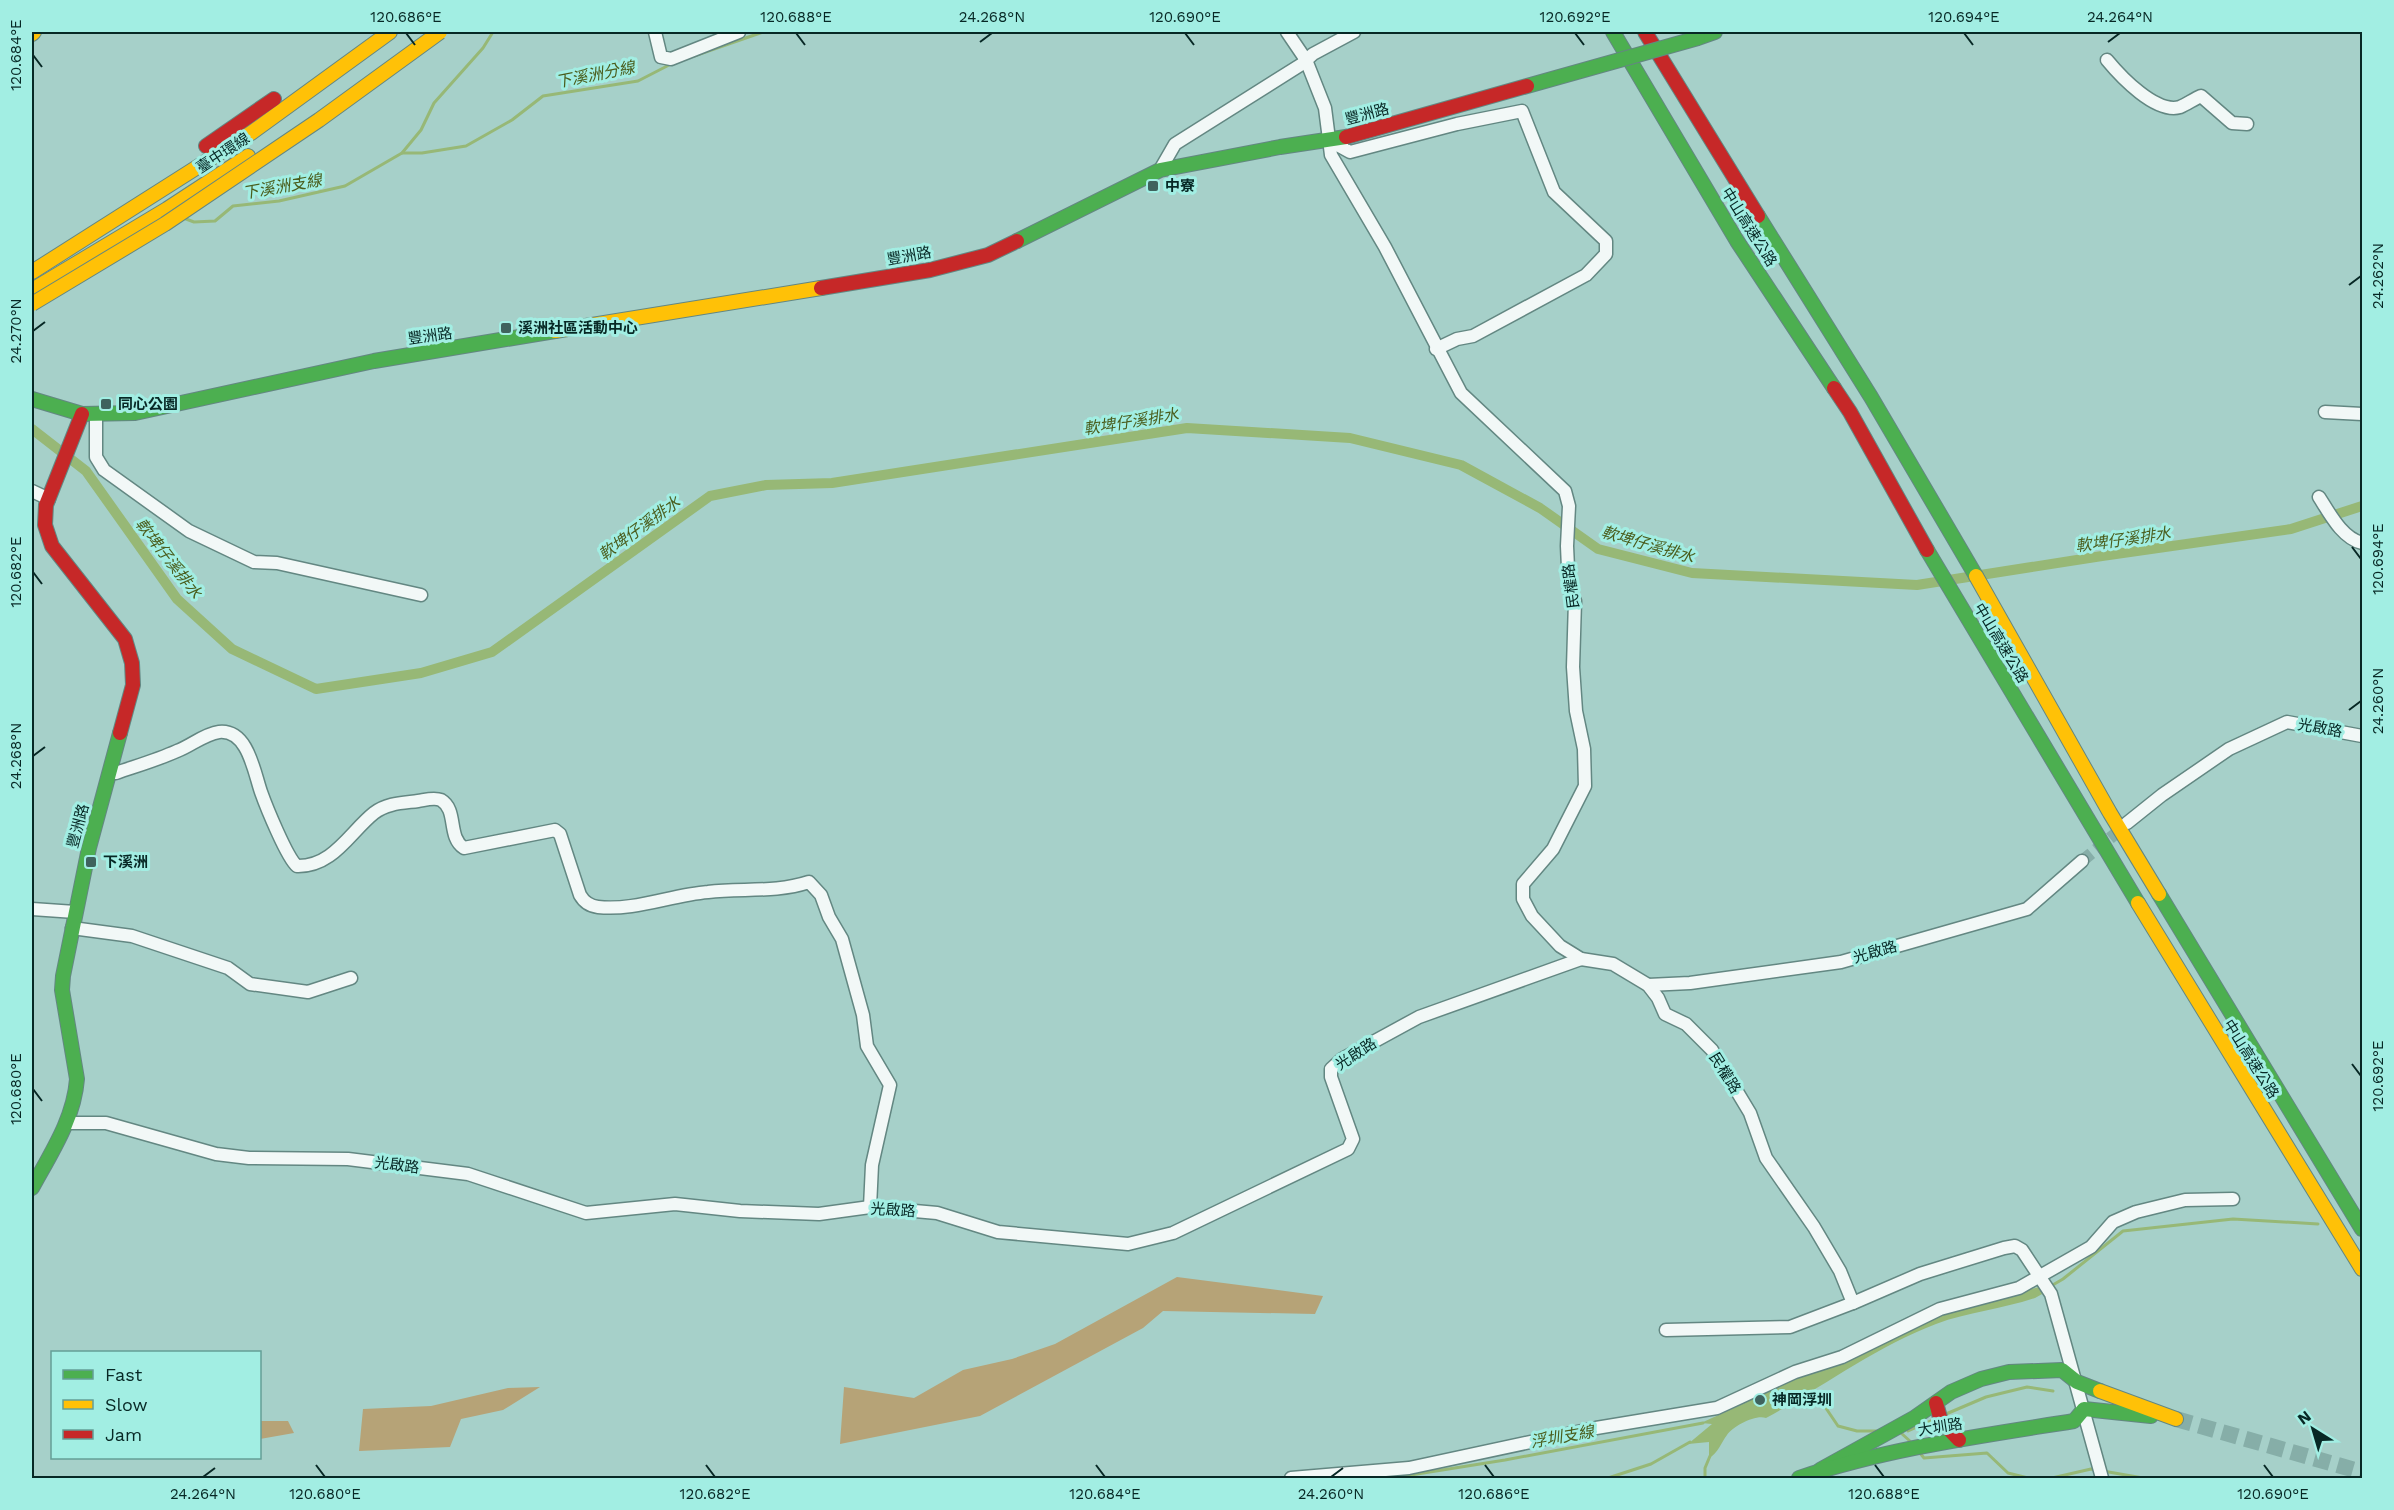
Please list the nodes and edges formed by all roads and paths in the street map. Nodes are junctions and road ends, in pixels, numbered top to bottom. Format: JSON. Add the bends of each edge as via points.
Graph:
{"nodes":[{"id":1,"x":367,"y":32,"type":"edge"},
{"id":2,"x":390,"y":32,"type":"edge"},
{"id":3,"x":424,"y":32,"type":"edge"},
{"id":4,"x":431,"y":32,"type":"edge"},
{"id":5,"x":440,"y":32,"type":"edge"},
{"id":6,"x":655,"y":32,"type":"edge"},
{"id":7,"x":739,"y":32,"type":"edge"},
{"id":8,"x":1287,"y":32,"type":"edge"},
{"id":9,"x":1354,"y":32,"type":"edge"},
{"id":10,"x":1600,"y":32,"type":"edge"},
{"id":11,"x":1613,"y":32,"type":"edge"},
{"id":12,"x":1645,"y":32,"type":"edge"},
{"id":13,"x":1661,"y":32,"type":"edge"},
{"id":14,"x":1715,"y":32,"type":"edge"},
{"id":15,"x":1306,"y":60,"type":"junction"},
{"id":16,"x":2107,"y":60,"type":"dead end"},
{"id":17,"x":2247,"y":124,"type":"dead end"},
{"id":18,"x":1330,"y":141,"type":"junction"},
{"id":19,"x":1160,"y":170,"type":"junction"},
{"id":20,"x":1742,"y":191,"type":"junction"},
{"id":21,"x":1737,"y":241,"type":"junction"},
{"id":22,"x":50,"y":244,"type":"dead end"},
{"id":23,"x":32,"y":272,"type":"edge"},
{"id":24,"x":32,"y":290,"type":"edge"},
{"id":25,"x":32,"y":304,"type":"edge"},
{"id":26,"x":32,"y":309,"type":"edge"},
{"id":27,"x":1436,"y":348,"type":"junction"},
{"id":28,"x":32,"y":399,"type":"edge"},
{"id":29,"x":2325,"y":412,"type":"dead end"},
{"id":30,"x":2362,"y":414,"type":"edge"},
{"id":31,"x":85,"y":418,"type":"junction"},
{"id":32,"x":32,"y":491,"type":"edge"},
{"id":33,"x":50,"y":495,"type":"junction"},
{"id":34,"x":2319,"y":497,"type":"dead end"},
{"id":35,"x":2362,"y":543,"type":"edge"},
{"id":36,"x":421,"y":595,"type":"dead end"},
{"id":37,"x":2362,"y":736,"type":"edge"},
{"id":38,"x":110,"y":772,"type":"junction"},
{"id":39,"x":2127,"y":823,"type":"tunnel mouth"},
{"id":40,"x":2082,"y":861,"type":"tunnel mouth"},
{"id":41,"x":32,"y":909,"type":"edge"},
{"id":42,"x":75,"y":912,"type":"junction"},
{"id":43,"x":72,"y":928,"type":"junction"},
{"id":44,"x":1581,"y":959,"type":"junction"},
{"id":45,"x":351,"y":978,"type":"dead end"},
{"id":46,"x":1648,"y":985,"type":"junction"},
{"id":47,"x":67,"y":1123,"type":"junction"},
{"id":48,"x":32,"y":1188,"type":"edge"},
{"id":49,"x":2233,"y":1199,"type":"dead end"},
{"id":50,"x":870,"y":1207,"type":"junction"},
{"id":51,"x":2362,"y":1229,"type":"edge"},
{"id":52,"x":2362,"y":1269,"type":"edge"},
{"id":53,"x":2042,"y":1280,"type":"junction"},
{"id":54,"x":1853,"y":1303,"type":"junction"},
{"id":55,"x":1666,"y":1330,"type":"dead end"},
{"id":56,"x":2077,"y":1382,"type":"junction"},
{"id":57,"x":2084,"y":1409,"type":"junction"},
{"id":58,"x":1938,"y":1411,"type":"junction"},
{"id":59,"x":1959,"y":1440,"type":"junction"},
{"id":60,"x":1820,"y":1470,"type":"junction"},
{"id":61,"x":1291,"y":1479,"type":"edge"},
{"id":62,"x":1799,"y":1479,"type":"edge"},
{"id":63,"x":2102,"y":1479,"type":"edge"}],
"edges":[{"from":1,"to":22,"type":"main road","via":[[145,187]]},
{"from":2,"to":23,"type":"main road","name":"臺中環線","via":[[251,133]]},
{"from":3,"to":24,"type":"main road","name":"臺中環線","via":[[308,116]]},
{"from":4,"to":26,"type":"street","bridge":true,"via":[[187,210]]},
{"from":5,"to":25,"type":"main road","bridge":true,"via":[[165,224]]},
{"from":6,"to":7,"type":"street","via":[[661,57],[671,59]]},
{"from":8,"to":15,"type":"street"},
{"from":9,"to":15,"type":"street"},
{"from":10,"to":21,"type":"main road","via":[[1720,228]]},
{"from":11,"to":21,"type":"main road","name":"中山高速公路"},
{"from":12,"to":20,"type":"main road","name":"中山高速公路"},
{"from":13,"to":20,"type":"main road"},
{"from":14,"to":18,"type":"main road","name":"豐洲路","bridge":true},
{"from":15,"to":18,"type":"street","via":[[1325,108]]},
{"from":15,"to":19,"type":"street","via":[[1175,144]]},
{"from":16,"to":17,"type":"street","via":[[2123,79],[2161,105],[2178,108],[2201,96],[2232,123]]},
{"from":18,"to":19,"type":"main road","name":"豐洲路"},
{"from":18,"to":27,"type":"street","via":[[1331,155],[1385,247]]},
{"from":18,"to":27,"type":"street","via":[[1350,152],[1522,111],[1554,192],[1606,241],[1606,254],[1586,275],[1473,336]]},
{"from":19,"to":31,"type":"main road","name":"豐洲路","via":[[988,255],[930,270],[374,362],[135,413]]},
{"from":20,"to":51,"type":"main road","name":"中山高速公路","via":[[1871,397],[2110,813]]},
{"from":21,"to":52,"type":"main road","name":"中山高速公路","via":[[1850,412],[1968,620],[2206,1018]]},
{"from":27,"to":44,"type":"street","name":"民權路","via":[[1461,393],[1565,490],[1569,506],[1569,590],[1575,601],[1573,667],[1585,786],[1553,849],[1523,884],[1523,899],[1532,916],[1560,946]]},
{"from":28,"to":31,"type":"main road","name":"豐洲路"},
{"from":29,"to":30,"type":"street"},
{"from":31,"to":33,"type":"main road","name":"豐洲路"},
{"from":31,"to":36,"type":"street","via":[[96,457],[108,474],[189,531],[254,562],[277,563]]},
{"from":32,"to":33,"type":"street"},
{"from":33,"to":38,"type":"main road","name":"豐洲路","via":[[45,525],[52,546],[125,639],[131,655],[133,685]]},
{"from":34,"to":35,"type":"street","via":[[2340,528]]},
{"from":37,"to":39,"type":"street","name":"光啟路","via":[[2287,722],[2229,749]]},
{"from":38,"to":42,"type":"main road","name":"豐洲路"},
{"from":38,"to":50,"type":"street","via":[[116,774],[179,751],[212,734],[231,734],[243,744],[287,852],[293,863],[300,866],[333,853],[379,810],[398,802],[437,799],[444,802],[456,842],[464,848],[555,830],[561,837],[580,895],[593,906],[611,908],[708,892],[780,890],[813,884],[842,939],[863,1015],[867,1046],[890,1085],[872,1165]]},
{"from":40,"to":46,"type":"street","name":"光啟路","via":[[2027,909],[1852,959],[1767,974]]},
{"from":41,"to":42,"type":"street"},
{"from":42,"to":43,"type":"main road","name":"豐洲路"},
{"from":43,"to":45,"type":"street","via":[[132,936],[228,968],[250,984],[308,992]]},
{"from":43,"to":47,"type":"main road","name":"豐洲路","via":[[62,983],[77,1079]]},
{"from":44,"to":46,"type":"street","name":"民權路","via":[[1613,964]]},
{"from":44,"to":50,"type":"street","name":"光啟路","via":[[1419,1017],[1342,1059],[1331,1069],[1331,1077],[1353,1139],[1348,1149],[1173,1233],[1128,1244],[1081,1240],[998,1232],[937,1213]]},
{"from":46,"to":54,"type":"street","name":"民權路","via":[[1665,1014],[1686,1024],[1712,1050],[1750,1113],[1766,1158],[1814,1227]]},
{"from":47,"to":48,"type":"main road","name":"豐洲路"},
{"from":47,"to":50,"type":"street","name":"光啟路","via":[[106,1123],[216,1154],[348,1159],[468,1174],[586,1213],[675,1204],[819,1214]]},
{"from":49,"to":53,"type":"street","via":[[2185,1200],[2136,1212],[2114,1222],[2091,1247]]},
{"from":53,"to":54,"type":"street","via":[[2015,1246],[1920,1274]]},
{"from":53,"to":56,"type":"street","via":[[2052,1294]]},
{"from":53,"to":61,"type":"street","via":[[1940,1309],[1842,1356],[1795,1372],[1717,1408],[1596,1428],[1408,1468]]},
{"from":54,"to":55,"type":"street","via":[[1791,1327]]},
{"from":56,"to":57,"type":"street"},
{"from":56,"to":57,"type":"main road","via":[[2176,1419]]},
{"from":56,"to":58,"type":"main road","via":[[2062,1370],[2009,1372],[1951,1392]]},
{"from":57,"to":59,"type":"main road","name":"大圳路","via":[[2074,1421]]},
{"from":57,"to":63,"type":"street"},
{"from":58,"to":59,"type":"main road"},
{"from":58,"to":60,"type":"main road","via":[[1887,1432]]},
{"from":59,"to":60,"type":"main road","name":"大圳路"},
{"from":60,"to":62,"type":"main road","name":"大圳路"}]}
